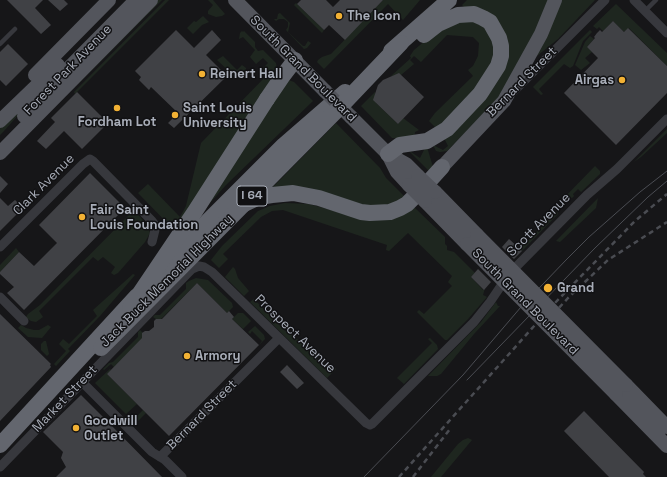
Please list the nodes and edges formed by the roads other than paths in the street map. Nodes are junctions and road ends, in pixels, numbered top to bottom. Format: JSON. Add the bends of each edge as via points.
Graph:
{"nodes":[{"id":1,"x":109,"y":0,"type":"edge"},
{"id":2,"x":123,"y":0,"type":"edge"},
{"id":3,"x":136,"y":0,"type":"edge"},
{"id":4,"x":151,"y":0,"type":"edge"},
{"id":5,"x":235,"y":0,"type":"edge"},
{"id":6,"x":440,"y":0,"type":"edge"},
{"id":7,"x":450,"y":0,"type":"edge"},
{"id":8,"x":555,"y":0,"type":"edge"},
{"id":9,"x":605,"y":0,"type":"edge"},
{"id":10,"x":634,"y":0,"type":"edge"},
{"id":11,"x":656,"y":0,"type":"edge"},
{"id":12,"x":645,"y":11,"type":"junction"},
{"id":13,"x":15,"y":29,"type":"dead end"},
{"id":14,"x":667,"y":33,"type":"edge"},
{"id":15,"x":0,"y":44,"type":"edge"},
{"id":16,"x":388,"y":55,"type":"junction"},
{"id":17,"x":295,"y":60,"type":"junction"},
{"id":18,"x":504,"y":100,"type":"junction"},
{"id":19,"x":0,"y":112,"type":"edge"},
{"id":20,"x":667,"y":119,"type":"edge"},
{"id":21,"x":0,"y":121,"type":"edge"},
{"id":22,"x":0,"y":141,"type":"edge"},
{"id":23,"x":0,"y":153,"type":"edge"},
{"id":24,"x":388,"y":154,"type":"junction"},
{"id":25,"x":442,"y":167,"type":"joint"},
{"id":26,"x":207,"y":222,"type":"junction"},
{"id":27,"x":152,"y":242,"type":"dead end"},
{"id":28,"x":0,"y":248,"type":"edge"},
{"id":29,"x":199,"y":266,"type":"joint"},
{"id":30,"x":0,"y":297,"type":"edge"},
{"id":31,"x":24,"y":321,"type":"dead end"},
{"id":32,"x":279,"y":338,"type":"junction"},
{"id":33,"x":101,"y":348,"type":"junction"},
{"id":34,"x":82,"y":382,"type":"junction"},
{"id":35,"x":621,"y":390,"type":"junction"},
{"id":36,"x":370,"y":425,"type":"joint"},
{"id":37,"x":667,"y":427,"type":"edge"},
{"id":38,"x":0,"y":445,"type":"edge"},
{"id":39,"x":667,"y":446,"type":"edge"},
{"id":40,"x":0,"y":451,"type":"edge"},
{"id":41,"x":160,"y":458,"type":"junction"},
{"id":42,"x":0,"y":466,"type":"edge"},
{"id":43,"x":182,"y":477,"type":"edge"}],
"edges":[{"from":1,"to":19,"type":"main road"},
{"from":2,"to":21,"type":"main road","name":"Forest Park Avenue"},
{"from":3,"to":22,"type":"main road","name":"Forest Park Avenue"},
{"from":4,"to":23,"type":"main road"},
{"from":5,"to":17,"type":"main road","name":"South Grand Boulevard"},
{"from":6,"to":33,"type":"highway","name":"Jack Buck Memorial Highway","number":"I 64","bridge":true,"via":[[346,100]]},
{"from":7,"to":16,"type":"highway","name":"Jack Buck Memorial Highway","number":"I 64"},
{"from":8,"to":18,"type":"main road","via":[[541,34]]},
{"from":9,"to":18,"type":"street","name":"Bernard Street"},
{"from":10,"to":12,"type":"street"},
{"from":11,"to":12,"type":"lane"},
{"from":12,"to":14,"type":"street"},
{"from":13,"to":15,"type":"lane"},
{"from":16,"to":24,"type":"highway","via":[[438,24],[458,15],[474,14],[490,22],[501,46],[498,66],[480,94],[457,119],[440,134],[427,141],[400,145]]},
{"from":16,"to":26,"type":"highway","name":"Jack Buck Memorial Highway","number":"I 64","via":[[284,145]]},
{"from":17,"to":24,"type":"main road","name":"South Grand Boulevard","bridge":true},
{"from":17,"to":33,"type":"highway","bridge":true,"via":[[148,283]]},
{"from":18,"to":25,"type":"main road","name":"Bernard Street"},
{"from":20,"to":36,"type":"street","name":"Scott Avenue","via":[[509,274],[477,318]]},
{"from":24,"to":35,"type":"main road","name":"South Grand Boulevard","bridge":true,"via":[[397,172],[413,180]]},
{"from":25,"to":26,"type":"highway","via":[[407,204],[390,212],[361,212],[310,196],[288,193],[259,197]]},
{"from":26,"to":38,"type":"highway","name":"Jack Buck Memorial Highway","number":"I 64"},
{"from":27,"to":28,"type":"street","name":"Clark Avenue","via":[[155,225],[90,159]]},
{"from":29,"to":32,"type":"street","name":"Prospect Avenue","via":[[212,272]]},
{"from":29,"to":34,"type":"street","name":"Market Street","via":[[192,269]]},
{"from":30,"to":31,"type":"street"},
{"from":32,"to":36,"type":"street","name":"Prospect Avenue"},
{"from":32,"to":41,"type":"street","name":"Bernard Street"},
{"from":33,"to":40,"type":"highway","name":"Jack Buck Memorial Highway","number":"I 64"},
{"from":34,"to":41,"type":"street"},
{"from":34,"to":42,"type":"street","name":"Market Street"},
{"from":35,"to":37,"type":"main road","name":"South Grand Boulevard"},
{"from":35,"to":39,"type":"main road","name":"South Grand Boulevard"},
{"from":41,"to":43,"type":"street"}]}
